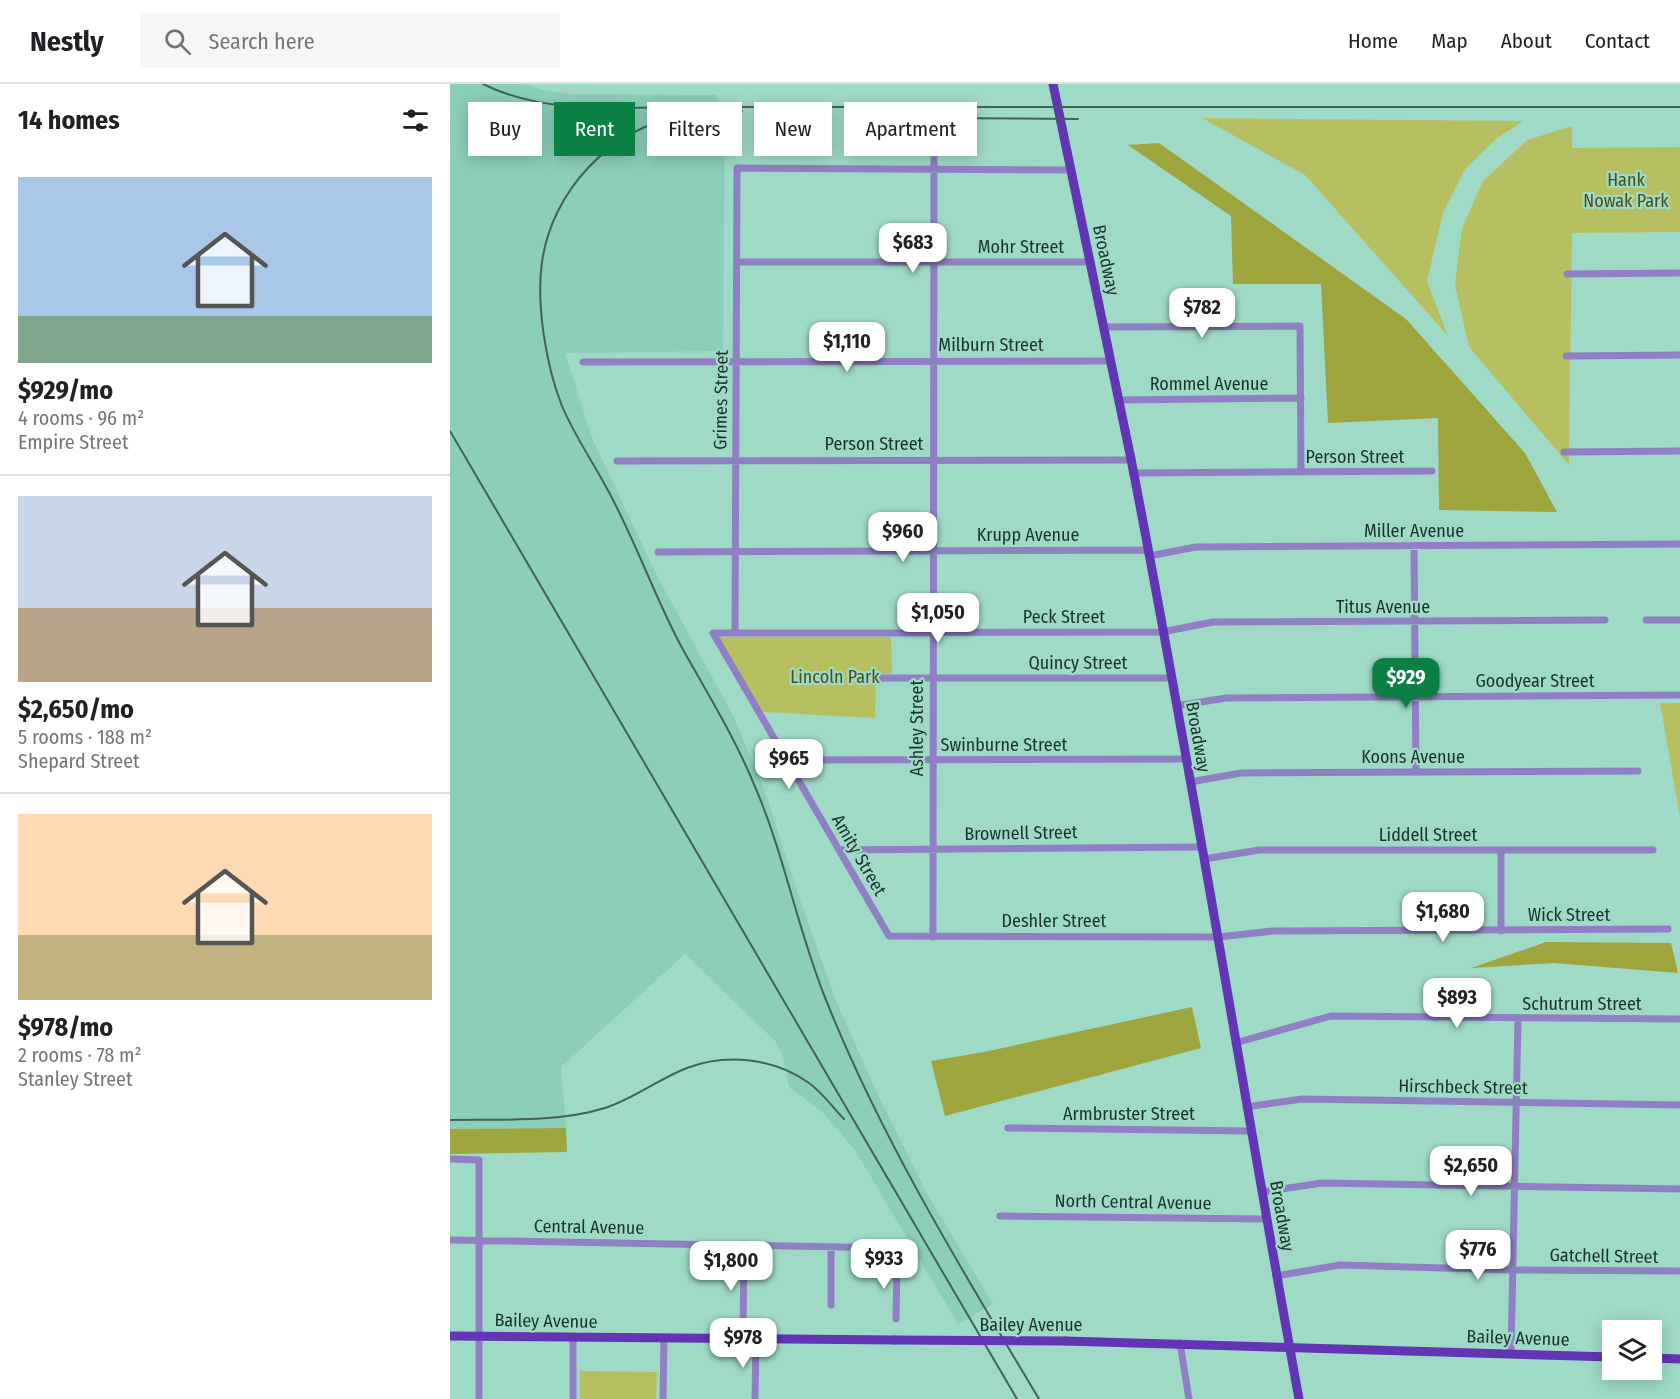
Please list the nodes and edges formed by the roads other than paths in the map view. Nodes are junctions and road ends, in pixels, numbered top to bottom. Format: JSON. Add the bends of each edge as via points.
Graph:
{"nodes":[{"id":1,"x":1053,"y":84,"type":"edge"},
{"id":2,"x":933,"y":156,"type":"edge"},
{"id":3,"x":933,"y":170,"type":"junction"},
{"id":4,"x":1071,"y":170,"type":"junction"},
{"id":5,"x":934,"y":261,"type":"junction"},
{"id":6,"x":736,"y":262,"type":"junction"},
{"id":7,"x":1090,"y":262,"type":"junction"},
{"id":8,"x":1680,"y":273,"type":"edge"},
{"id":9,"x":1567,"y":274,"type":"dead end"},
{"id":10,"x":1103,"y":327,"type":"junction"},
{"id":11,"x":1680,"y":355,"type":"edge"},
{"id":12,"x":1566,"y":356,"type":"dead end"},
{"id":13,"x":736,"y":360,"type":"junction"},
{"id":14,"x":933,"y":360,"type":"junction"},
{"id":15,"x":1110,"y":361,"type":"junction"},
{"id":16,"x":583,"y":362,"type":"dead end"},
{"id":17,"x":1301,"y":398,"type":"junction"},
{"id":18,"x":1118,"y":400,"type":"junction"},
{"id":19,"x":1680,"y":451,"type":"edge"},
{"id":20,"x":1564,"y":452,"type":"dead end"},
{"id":21,"x":932,"y":459,"type":"junction"},
{"id":22,"x":735,"y":460,"type":"junction"},
{"id":23,"x":1131,"y":460,"type":"junction"},
{"id":24,"x":617,"y":461,"type":"dead end"},
{"id":25,"x":1432,"y":471,"type":"dead end"},
{"id":26,"x":1302,"y":472,"type":"junction"},
{"id":27,"x":1133,"y":473,"type":"junction"},
{"id":28,"x":1680,"y":544,"type":"edge"},
{"id":29,"x":1414,"y":546,"type":"junction"},
{"id":30,"x":932,"y":550,"type":"junction"},
{"id":31,"x":734,"y":551,"type":"junction"},
{"id":32,"x":658,"y":552,"type":"dead end"},
{"id":33,"x":1148,"y":553,"type":"junction"},
{"id":34,"x":1605,"y":620,"type":"dead end"},
{"id":35,"x":1646,"y":620,"type":"dead end"},
{"id":36,"x":1680,"y":620,"type":"edge"},
{"id":37,"x":1414,"y":622,"type":"junction"},
{"id":38,"x":932,"y":632,"type":"junction"},
{"id":39,"x":1162,"y":632,"type":"junction"},
{"id":40,"x":713,"y":633,"type":"joint"},
{"id":41,"x":735,"y":633,"type":"junction"},
{"id":42,"x":878,"y":678,"type":"dead end"},
{"id":43,"x":932,"y":678,"type":"junction"},
{"id":44,"x":1171,"y":678,"type":"junction"},
{"id":45,"x":1680,"y":695,"type":"edge"},
{"id":46,"x":1415,"y":696,"type":"junction"},
{"id":47,"x":1176,"y":706,"type":"junction"},
{"id":48,"x":1186,"y":759,"type":"junction"},
{"id":49,"x":786,"y":760,"type":"junction"},
{"id":50,"x":932,"y":761,"type":"junction"},
{"id":51,"x":1638,"y":771,"type":"dead end"},
{"id":52,"x":1416,"y":772,"type":"junction"},
{"id":53,"x":1190,"y":782,"type":"junction"},
{"id":54,"x":1202,"y":847,"type":"junction"},
{"id":55,"x":933,"y":849,"type":"junction"},
{"id":56,"x":839,"y":850,"type":"junction"},
{"id":57,"x":1501,"y":850,"type":"junction"},
{"id":58,"x":1653,"y":850,"type":"dead end"},
{"id":59,"x":1204,"y":859,"type":"junction"},
{"id":60,"x":1668,"y":929,"type":"dead end"},
{"id":61,"x":1501,"y":931,"type":"junction"},
{"id":62,"x":889,"y":936,"type":"joint"},
{"id":63,"x":933,"y":937,"type":"junction"},
{"id":64,"x":1218,"y":937,"type":"junction"},
{"id":65,"x":1518,"y":1018,"type":"junction"},
{"id":66,"x":1680,"y":1019,"type":"edge"},
{"id":67,"x":1235,"y":1043,"type":"junction"},
{"id":68,"x":1516,"y":1103,"type":"junction"},
{"id":69,"x":1680,"y":1105,"type":"edge"},
{"id":70,"x":1246,"y":1107,"type":"junction"},
{"id":71,"x":1008,"y":1128,"type":"dead end"},
{"id":72,"x":1250,"y":1131,"type":"junction"},
{"id":73,"x":450,"y":1159,"type":"edge"},
{"id":74,"x":1514,"y":1186,"type":"junction"},
{"id":75,"x":1680,"y":1189,"type":"edge"},
{"id":76,"x":1261,"y":1192,"type":"junction"},
{"id":77,"x":1000,"y":1216,"type":"dead end"},
{"id":78,"x":1266,"y":1219,"type":"junction"},
{"id":79,"x":450,"y":1240,"type":"edge"},
{"id":80,"x":478,"y":1241,"type":"junction"},
{"id":81,"x":744,"y":1244,"type":"junction"},
{"id":82,"x":831,"y":1247,"type":"junction"},
{"id":83,"x":1512,"y":1270,"type":"junction"},
{"id":84,"x":1680,"y":1271,"type":"edge"},
{"id":85,"x":1276,"y":1276,"type":"junction"},
{"id":86,"x":831,"y":1305,"type":"dead end"},
{"id":87,"x":896,"y":1319,"type":"dead end"},
{"id":88,"x":450,"y":1336,"type":"edge"},
{"id":89,"x":479,"y":1336,"type":"junction"},
{"id":90,"x":573,"y":1337,"type":"junction"},
{"id":91,"x":664,"y":1338,"type":"junction"},
{"id":92,"x":743,"y":1339,"type":"junction"},
{"id":93,"x":756,"y":1339,"type":"junction"},
{"id":94,"x":1180,"y":1343,"type":"junction"},
{"id":95,"x":1290,"y":1347,"type":"junction"},
{"id":96,"x":1511,"y":1354,"type":"junction"},
{"id":97,"x":1602,"y":1357,"type":"edge"},
{"id":98,"x":1662,"y":1358,"type":"edge"},
{"id":99,"x":1680,"y":1359,"type":"edge"},
{"id":100,"x":479,"y":1399,"type":"edge"},
{"id":101,"x":573,"y":1399,"type":"edge"},
{"id":102,"x":663,"y":1399,"type":"edge"},
{"id":103,"x":755,"y":1399,"type":"edge"},
{"id":104,"x":1189,"y":1399,"type":"edge"},
{"id":105,"x":1299,"y":1399,"type":"edge"}],
"edges":[{"from":1,"to":4,"type":"main road","name":"Broadway"},
{"from":2,"to":3,"type":"street","name":"Ashley Street"},
{"from":3,"to":4,"type":"street"},
{"from":3,"to":5,"type":"street","name":"Ashley Street"},
{"from":3,"to":6,"type":"street","name":"Grimes Street","via":[[737,168]]},
{"from":4,"to":7,"type":"main road","name":"Broadway"},
{"from":5,"to":6,"type":"street","name":"Mohr Street"},
{"from":5,"to":7,"type":"street","name":"Mohr Street"},
{"from":5,"to":14,"type":"street","name":"Ashley Street"},
{"from":6,"to":13,"type":"street","name":"Grimes Street"},
{"from":7,"to":10,"type":"main road","name":"Broadway"},
{"from":8,"to":9,"type":"street"},
{"from":10,"to":15,"type":"main road","name":"Broadway"},
{"from":10,"to":17,"type":"street","via":[[1300,326]]},
{"from":11,"to":12,"type":"street"},
{"from":13,"to":14,"type":"street","name":"Milburn Street"},
{"from":13,"to":16,"type":"street","name":"Milburn Street"},
{"from":13,"to":22,"type":"street","name":"Grimes Street"},
{"from":14,"to":15,"type":"street","name":"Milburn Street"},
{"from":14,"to":21,"type":"street","name":"Ashley Street"},
{"from":15,"to":18,"type":"main road","name":"Broadway"},
{"from":17,"to":18,"type":"street","name":"Rommel Avenue"},
{"from":17,"to":26,"type":"street"},
{"from":18,"to":23,"type":"main road","name":"Broadway"},
{"from":19,"to":20,"type":"street"},
{"from":21,"to":22,"type":"street","name":"Person Street"},
{"from":21,"to":23,"type":"street","name":"Person Street"},
{"from":21,"to":30,"type":"street","name":"Ashley Street"},
{"from":22,"to":24,"type":"street","name":"Person Street"},
{"from":22,"to":31,"type":"street","name":"Grimes Street"},
{"from":23,"to":27,"type":"main road","name":"Broadway"},
{"from":25,"to":26,"type":"street","name":"Person Street"},
{"from":26,"to":27,"type":"street","name":"Person Street"},
{"from":27,"to":33,"type":"main road","name":"Broadway"},
{"from":28,"to":29,"type":"street","name":"Miller Avenue"},
{"from":29,"to":33,"type":"street","name":"Miller Avenue","via":[[1196,547]]},
{"from":29,"to":37,"type":"street"},
{"from":30,"to":31,"type":"street","name":"Krupp Avenue"},
{"from":30,"to":33,"type":"street","name":"Krupp Avenue"},
{"from":30,"to":38,"type":"street","name":"Ashley Street"},
{"from":31,"to":32,"type":"street","name":"Krupp Avenue"},
{"from":31,"to":41,"type":"street","name":"Grimes Street"},
{"from":33,"to":39,"type":"main road","name":"Broadway"},
{"from":34,"to":37,"type":"street","name":"Titus Avenue"},
{"from":35,"to":36,"type":"street"},
{"from":37,"to":39,"type":"street","name":"Titus Avenue","via":[[1213,622]]},
{"from":37,"to":46,"type":"street"},
{"from":38,"to":39,"type":"street","name":"Peck Street"},
{"from":38,"to":41,"type":"street","name":"Peck Street"},
{"from":38,"to":43,"type":"street","name":"Ashley Street"},
{"from":39,"to":44,"type":"main road","name":"Broadway"},
{"from":40,"to":41,"type":"street","name":"Peck Street"},
{"from":40,"to":49,"type":"street","name":"Amity Street"},
{"from":42,"to":43,"type":"street","name":"Quincy Street"},
{"from":43,"to":44,"type":"street","name":"Quincy Street"},
{"from":43,"to":50,"type":"street","name":"Ashley Street"},
{"from":44,"to":47,"type":"main road","name":"Broadway"},
{"from":45,"to":46,"type":"street","name":"Goodyear Street"},
{"from":46,"to":47,"type":"street","name":"Goodyear Street","via":[[1226,698]]},
{"from":46,"to":52,"type":"street"},
{"from":47,"to":48,"type":"main road","name":"Broadway"},
{"from":48,"to":50,"type":"street","name":"Swinburne Street"},
{"from":48,"to":53,"type":"main road","name":"Broadway"},
{"from":49,"to":50,"type":"street","name":"Swinburne Street"},
{"from":49,"to":56,"type":"street","name":"Amity Street"},
{"from":50,"to":55,"type":"street","name":"Ashley Street"},
{"from":51,"to":52,"type":"street","name":"Koons Avenue"},
{"from":52,"to":53,"type":"street","name":"Koons Avenue","via":[[1241,773]]},
{"from":53,"to":54,"type":"main road","name":"Broadway"},
{"from":54,"to":55,"type":"street","name":"Brownell Street"},
{"from":54,"to":59,"type":"main road","name":"Broadway"},
{"from":55,"to":56,"type":"street","name":"Brownell Street"},
{"from":55,"to":63,"type":"street","name":"Ashley Street"},
{"from":56,"to":62,"type":"street","name":"Amity Street"},
{"from":57,"to":58,"type":"street","name":"Liddell Street"},
{"from":57,"to":59,"type":"street","name":"Liddell Street","via":[[1259,850]]},
{"from":57,"to":61,"type":"street"},
{"from":59,"to":64,"type":"main road","name":"Broadway"},
{"from":60,"to":61,"type":"street","name":"Wick Street"},
{"from":61,"to":64,"type":"street","name":"Wick Street","via":[[1273,931]]},
{"from":62,"to":63,"type":"street","name":"Deshler Street"},
{"from":63,"to":64,"type":"street","name":"Deshler Street"},
{"from":64,"to":67,"type":"main road","name":"Broadway"},
{"from":65,"to":66,"type":"street","name":"Schutrum Street"},
{"from":65,"to":67,"type":"street","name":"Schutrum Street","via":[[1331,1016]]},
{"from":65,"to":68,"type":"street"},
{"from":67,"to":70,"type":"main road","name":"Broadway"},
{"from":68,"to":69,"type":"street","name":"Hirschbeck Street"},
{"from":68,"to":70,"type":"street","name":"Hirschbeck Street","via":[[1302,1099]]},
{"from":68,"to":74,"type":"street"},
{"from":70,"to":72,"type":"main road","name":"Broadway"},
{"from":71,"to":72,"type":"street","name":"Armbruster Street"},
{"from":72,"to":76,"type":"main road","name":"Broadway"},
{"from":73,"to":80,"type":"street","via":[[479,1160]]},
{"from":74,"to":75,"type":"street"},
{"from":74,"to":76,"type":"street","via":[[1322,1183]]},
{"from":74,"to":83,"type":"street"},
{"from":76,"to":78,"type":"main road","name":"Broadway"},
{"from":77,"to":78,"type":"street","name":"North Central Avenue"},
{"from":78,"to":85,"type":"main road","name":"Broadway"},
{"from":79,"to":80,"type":"street","name":"Central Avenue"},
{"from":80,"to":81,"type":"street","name":"Central Avenue"},
{"from":80,"to":89,"type":"street"},
{"from":81,"to":82,"type":"street","name":"Central Avenue"},
{"from":81,"to":92,"type":"street"},
{"from":82,"to":86,"type":"street"},
{"from":82,"to":87,"type":"street","name":"Central Avenue","via":[[894,1248]]},
{"from":83,"to":84,"type":"street","name":"Gatchell Street"},
{"from":83,"to":85,"type":"street","name":"Gatchell Street","via":[[1340,1265]]},
{"from":83,"to":96,"type":"street"},
{"from":85,"to":95,"type":"main road","name":"Broadway"},
{"from":88,"to":89,"type":"main road","name":"Bailey Avenue"},
{"from":89,"to":90,"type":"main road","name":"Bailey Avenue"},
{"from":89,"to":100,"type":"street"},
{"from":90,"to":91,"type":"main road","name":"Bailey Avenue"},
{"from":90,"to":101,"type":"street"},
{"from":91,"to":92,"type":"main road","name":"Bailey Avenue"},
{"from":91,"to":102,"type":"street"},
{"from":92,"to":93,"type":"main road","name":"Bailey Avenue"},
{"from":93,"to":94,"type":"main road","name":"Bailey Avenue","bridge":true},
{"from":93,"to":103,"type":"street"},
{"from":94,"to":95,"type":"main road","name":"Bailey Avenue"},
{"from":94,"to":104,"type":"street"},
{"from":95,"to":96,"type":"main road","name":"Bailey Avenue"},
{"from":95,"to":105,"type":"main road","name":"Broadway"},
{"from":96,"to":97,"type":"main road","name":"Bailey Avenue"},
{"from":98,"to":99,"type":"main road"}]}
